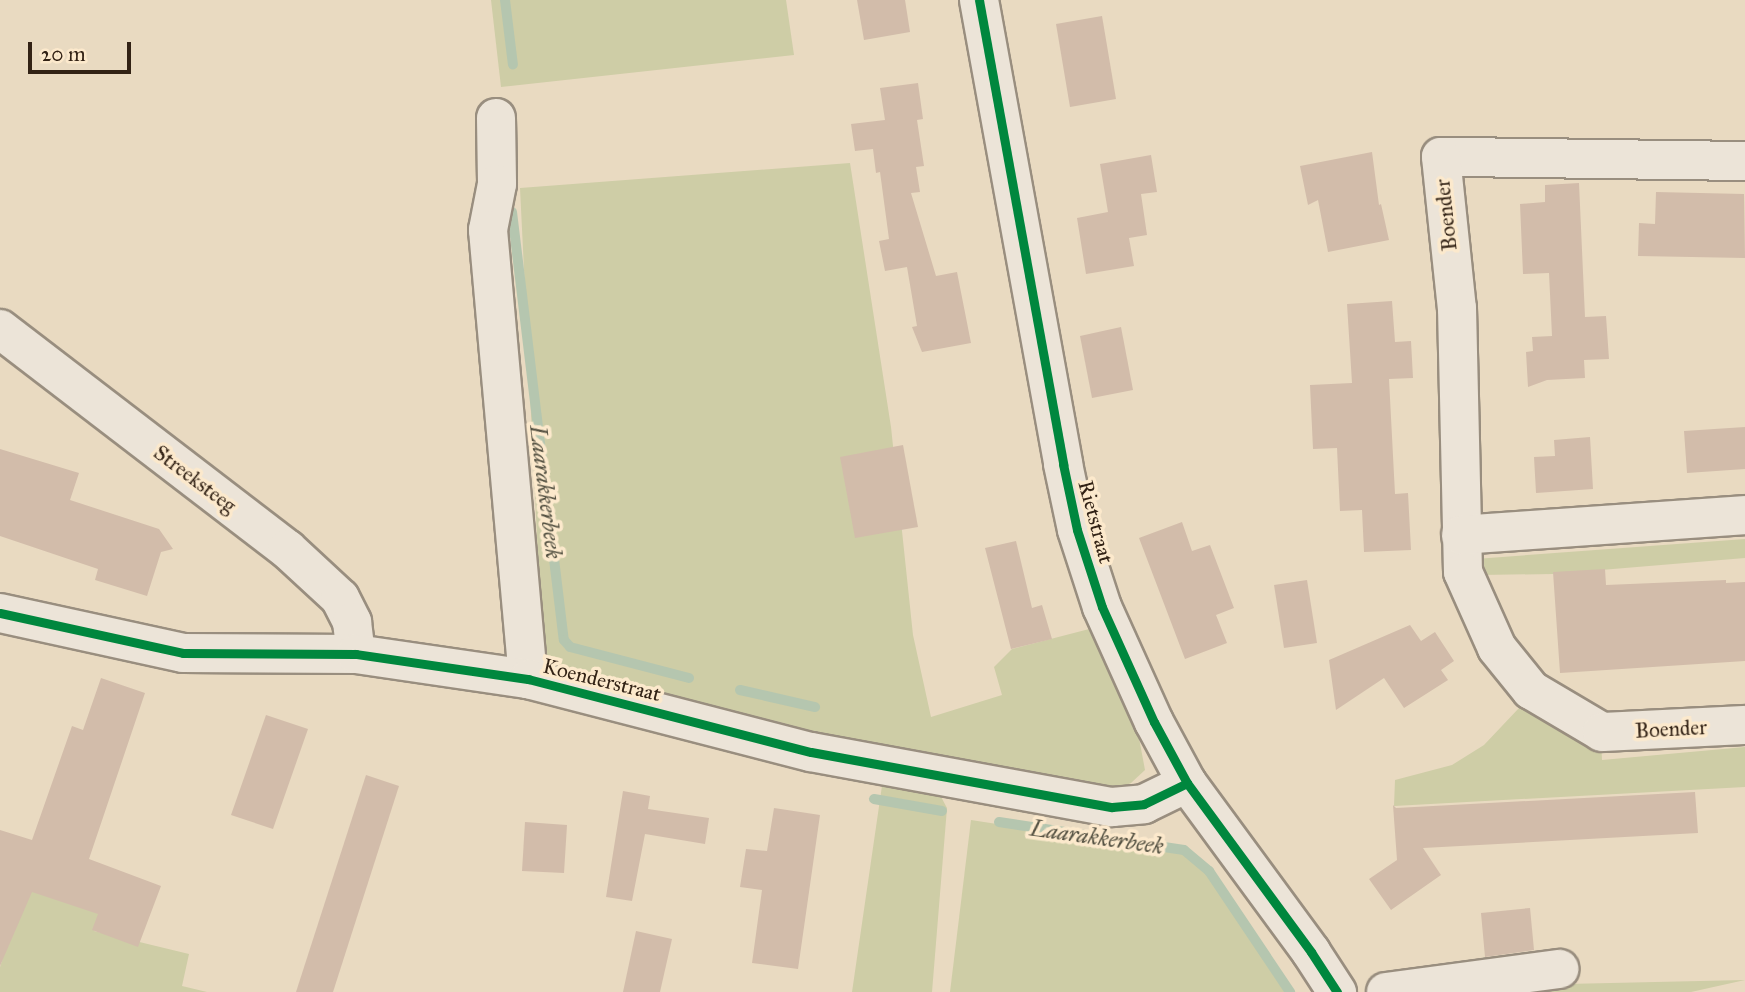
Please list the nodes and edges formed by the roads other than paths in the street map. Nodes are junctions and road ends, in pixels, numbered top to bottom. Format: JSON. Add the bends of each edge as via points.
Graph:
{"nodes":[{"id":1,"x":979,"y":0,"type":"edge"},
{"id":2,"x":496,"y":118,"type":"dead end"},
{"id":3,"x":1745,"y":161,"type":"edge"},
{"id":4,"x":0,"y":329,"type":"edge"},
{"id":5,"x":1745,"y":515,"type":"edge"},
{"id":6,"x":1461,"y":535,"type":"junction"},
{"id":7,"x":0,"y":613,"type":"edge"},
{"id":8,"x":356,"y":654,"type":"junction"},
{"id":9,"x":528,"y":679,"type":"junction"},
{"id":10,"x":1745,"y":725,"type":"edge"},
{"id":11,"x":1187,"y":783,"type":"junction"},
{"id":12,"x":1559,"y":968,"type":"dead end"},
{"id":13,"x":1337,"y":992,"type":"edge"},
{"id":14,"x":1387,"y":992,"type":"edge"}],
"edges":[{"from":1,"to":11,"type":"street","name":"Rietstraat","via":[[1077,530],[1102,607]]},
{"from":2,"to":9,"type":"street","via":[[497,184],[488,230]]},
{"from":3,"to":6,"type":"street","name":"Boender","via":[[1441,157],[1457,308]]},
{"from":4,"to":8,"type":"street","name":"Streeksteeg","via":[[305,565],[340,598],[352,622]]},
{"from":5,"to":6,"type":"street"},
{"from":6,"to":10,"type":"street","name":"Boender","via":[[1463,572],[1497,648],[1531,690],[1558,709],[1602,732]]},
{"from":7,"to":8,"type":"street","name":"Koenderstraat","via":[[183,653]]},
{"from":8,"to":9,"type":"street","name":"Koenderstraat"},
{"from":9,"to":11,"type":"street","name":"Koenderstraat","via":[[811,752],[1041,796],[1112,807],[1144,804]]},
{"from":11,"to":13,"type":"street","name":"Rietstraat"},
{"from":12,"to":14,"type":"street"}]}
